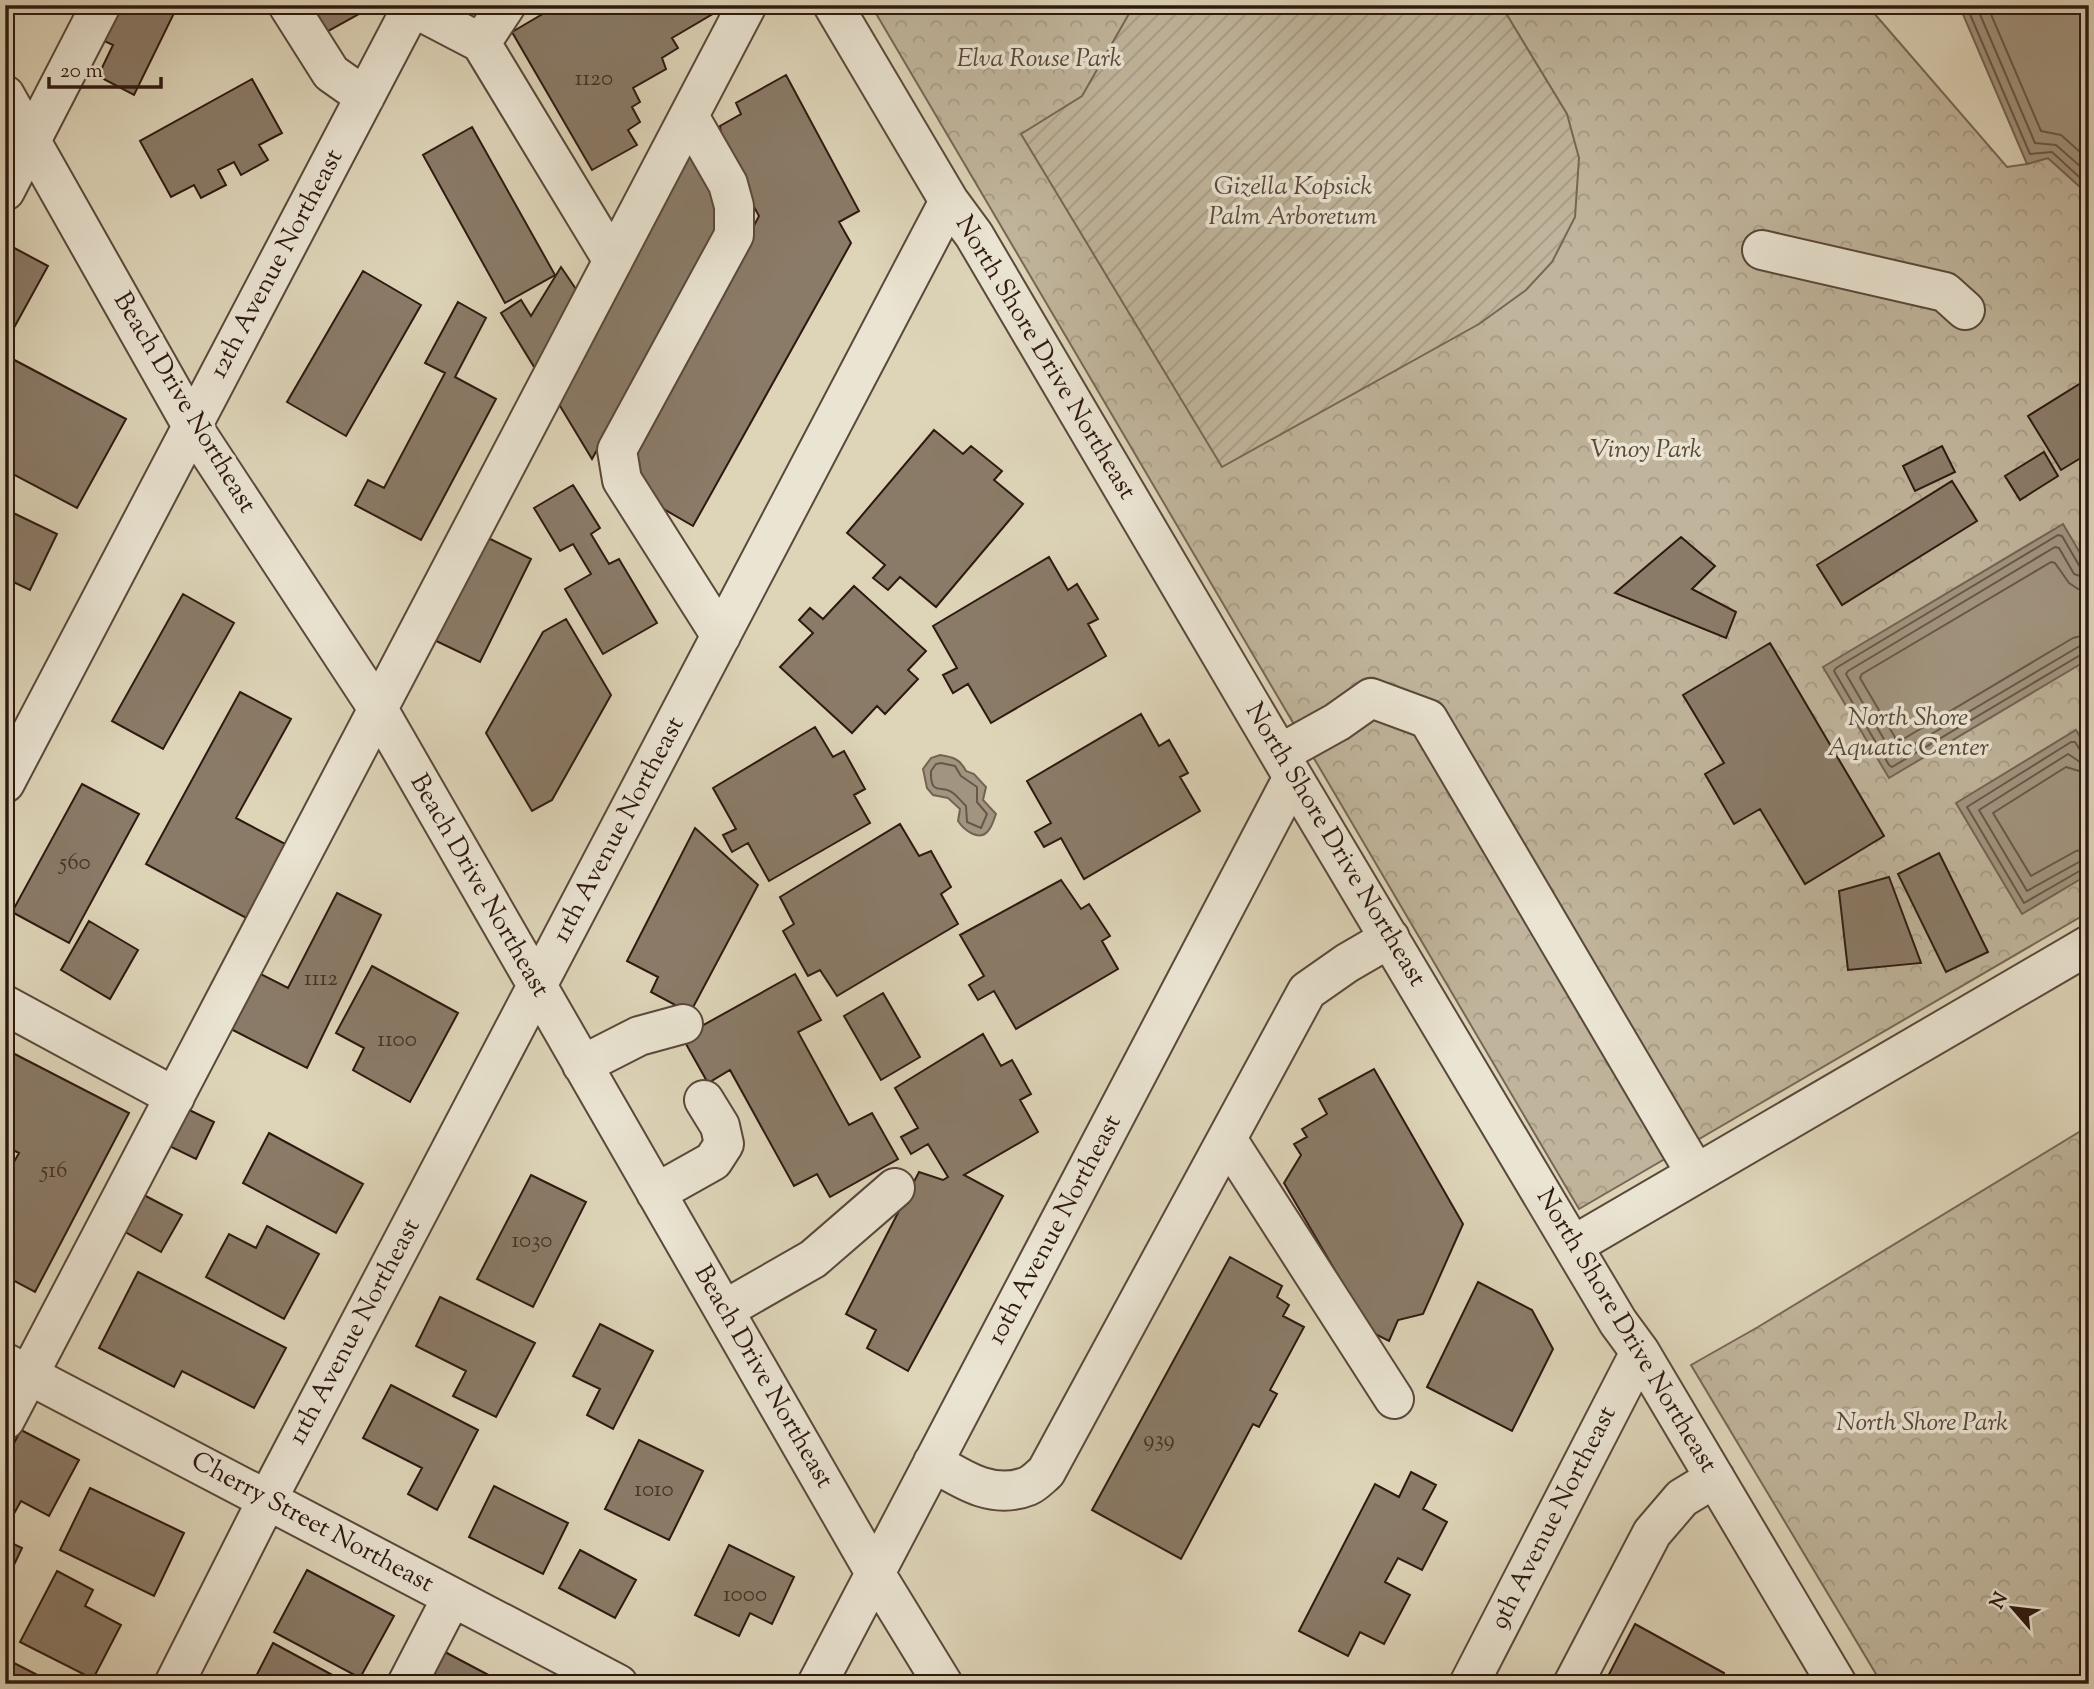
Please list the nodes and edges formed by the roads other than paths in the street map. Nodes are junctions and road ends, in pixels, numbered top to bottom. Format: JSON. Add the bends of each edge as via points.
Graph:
{"nodes":[{"id":1,"x":101,"y":5,"type":"edge"},
{"id":2,"x":288,"y":5,"type":"edge"},
{"id":3,"x":506,"y":5,"type":"edge"},
{"id":4,"x":747,"y":5,"type":"edge"},
{"id":5,"x":833,"y":5,"type":"edge"},
{"id":6,"x":413,"y":6,"type":"edge"},
{"id":7,"x":481,"y":43,"type":"junction"},
{"id":8,"x":5,"y":96,"type":"edge"},
{"id":9,"x":365,"y":97,"type":"junction"},
{"id":10,"x":689,"y":116,"type":"junction"},
{"id":11,"x":31,"y":141,"type":"junction"},
{"id":12,"x":5,"y":191,"type":"edge"},
{"id":13,"x":949,"y":201,"type":"junction"},
{"id":14,"x":1762,"y":250,"type":"dead end"},
{"id":15,"x":613,"y":261,"type":"junction"},
{"id":16,"x":1965,"y":310,"type":"dead end"},
{"id":17,"x":192,"y":426,"type":"junction"},
{"id":18,"x":721,"y":636,"type":"junction"},
{"id":19,"x":378,"y":709,"type":"junction"},
{"id":20,"x":1287,"y":765,"type":"junction"},
{"id":21,"x":5,"y":783,"type":"edge"},
{"id":22,"x":1390,"y":938,"type":"junction"},
{"id":23,"x":2089,"y":945,"type":"edge"},
{"id":24,"x":537,"y":986,"type":"junction"},
{"id":25,"x":5,"y":1005,"type":"edge"},
{"id":26,"x":683,"y":1024,"type":"dead end"},
{"id":27,"x":582,"y":1065,"type":"junction"},
{"id":28,"x":175,"y":1097,"type":"junction"},
{"id":29,"x":704,"y":1100,"type":"dead end"},
{"id":30,"x":1227,"y":1139,"type":"junction"},
{"id":31,"x":1696,"y":1174,"type":"junction"},
{"id":32,"x":895,"y":1188,"type":"dead end"},
{"id":33,"x":656,"y":1193,"type":"junction"},
{"id":34,"x":1574,"y":1245,"type":"junction"},
{"id":35,"x":724,"y":1310,"type":"junction"},
{"id":36,"x":1640,"y":1352,"type":"junction"},
{"id":37,"x":17,"y":1368,"type":"edge"},
{"id":38,"x":1394,"y":1399,"type":"dead end"},
{"id":39,"x":5,"y":1420,"type":"edge"},
{"id":40,"x":933,"y":1462,"type":"junction"},
{"id":41,"x":1715,"y":1478,"type":"junction"},
{"id":42,"x":267,"y":1500,"type":"junction"},
{"id":43,"x":875,"y":1573,"type":"junction"},
{"id":44,"x":452,"y":1597,"type":"junction"},
{"id":45,"x":1470,"y":1683,"type":"edge"},
{"id":46,"x":174,"y":1684,"type":"edge"},
{"id":47,"x":407,"y":1684,"type":"edge"},
{"id":48,"x":618,"y":1684,"type":"edge"},
{"id":49,"x":817,"y":1684,"type":"edge"},
{"id":50,"x":943,"y":1684,"type":"edge"},
{"id":51,"x":1573,"y":1684,"type":"edge"},
{"id":52,"x":1837,"y":1684,"type":"edge"}],
"edges":[{"from":1,"to":11,"type":"street"},
{"from":2,"to":9,"type":"street","via":[[331,73]]},
{"from":3,"to":7,"type":"street"},
{"from":4,"to":10,"type":"street"},
{"from":5,"to":13,"type":"street","name":"North Shore Drive Northeast"},
{"from":6,"to":7,"type":"street"},
{"from":6,"to":9,"type":"street","name":"12th Avenue Northeast"},
{"from":7,"to":15,"type":"street"},
{"from":8,"to":11,"type":"street","name":"Beach Drive Northeast"},
{"from":9,"to":17,"type":"street","name":"12th Avenue Northeast"},
{"from":10,"to":15,"type":"street"},
{"from":10,"to":18,"type":"street","via":[[728,184],[734,235],[617,450],[622,480]]},
{"from":11,"to":12,"type":"street"},
{"from":11,"to":17,"type":"street","name":"Beach Drive Northeast"},
{"from":13,"to":18,"type":"street","name":"11th Avenue Northeast"},
{"from":13,"to":20,"type":"street","name":"North Shore Drive Northeast","via":[[974,235]]},
{"from":14,"to":16,"type":"street","via":[[1945,292]]},
{"from":15,"to":19,"type":"street"},
{"from":17,"to":19,"type":"street","name":"Beach Drive Northeast"},
{"from":17,"to":21,"type":"street","name":"12th Avenue Northeast"},
{"from":18,"to":24,"type":"street","name":"11th Avenue Northeast"},
{"from":19,"to":24,"type":"street","name":"Beach Drive Northeast"},
{"from":19,"to":28,"type":"street"},
{"from":20,"to":22,"type":"street","name":"North Shore Drive Northeast"},
{"from":20,"to":31,"type":"street","via":[[1371,698],[1428,719]]},
{"from":20,"to":40,"type":"street","name":"10th Avenue Northeast"},
{"from":22,"to":30,"type":"street","via":[[1307,991]]},
{"from":22,"to":34,"type":"street","name":"North Shore Drive Northeast"},
{"from":23,"to":31,"type":"street"},
{"from":24,"to":27,"type":"street","name":"Beach Drive Northeast"},
{"from":24,"to":42,"type":"street","name":"11th Avenue Northeast"},
{"from":25,"to":28,"type":"street"},
{"from":26,"to":27,"type":"street","via":[[639,1036]]},
{"from":27,"to":33,"type":"street","name":"Beach Drive Northeast"},
{"from":28,"to":37,"type":"street"},
{"from":29,"to":33,"type":"street","via":[[720,1126],[724,1144],[713,1161]]},
{"from":30,"to":38,"type":"street"},
{"from":30,"to":40,"type":"street","via":[[1046,1472],[1029,1485],[997,1492],[969,1483]]},
{"from":31,"to":34,"type":"street"},
{"from":32,"to":35,"type":"street","via":[[813,1258]]},
{"from":33,"to":35,"type":"street","name":"Beach Drive Northeast"},
{"from":34,"to":36,"type":"street","name":"North Shore Drive Northeast"},
{"from":35,"to":43,"type":"street","name":"Beach Drive Northeast"},
{"from":36,"to":41,"type":"street","name":"North Shore Drive Northeast"},
{"from":36,"to":45,"type":"street","name":"9th Avenue Northeast"},
{"from":37,"to":39,"type":"street"},
{"from":37,"to":42,"type":"street","name":"Cherry Street Northeast"},
{"from":40,"to":43,"type":"street","name":"10th Avenue Northeast"},
{"from":41,"to":51,"type":"street","via":[[1682,1498],[1652,1533]]},
{"from":41,"to":52,"type":"street","name":"North Shore Drive Northeast"},
{"from":42,"to":44,"type":"street","name":"Cherry Street Northeast"},
{"from":42,"to":46,"type":"street","name":"11th Avenue Northeast"},
{"from":43,"to":49,"type":"street","name":"10th Avenue Northeast"},
{"from":43,"to":50,"type":"street","name":"Beach Drive Northeast"},
{"from":44,"to":47,"type":"street"},
{"from":44,"to":48,"type":"street","name":"Cherry Street Northeast"}]}
